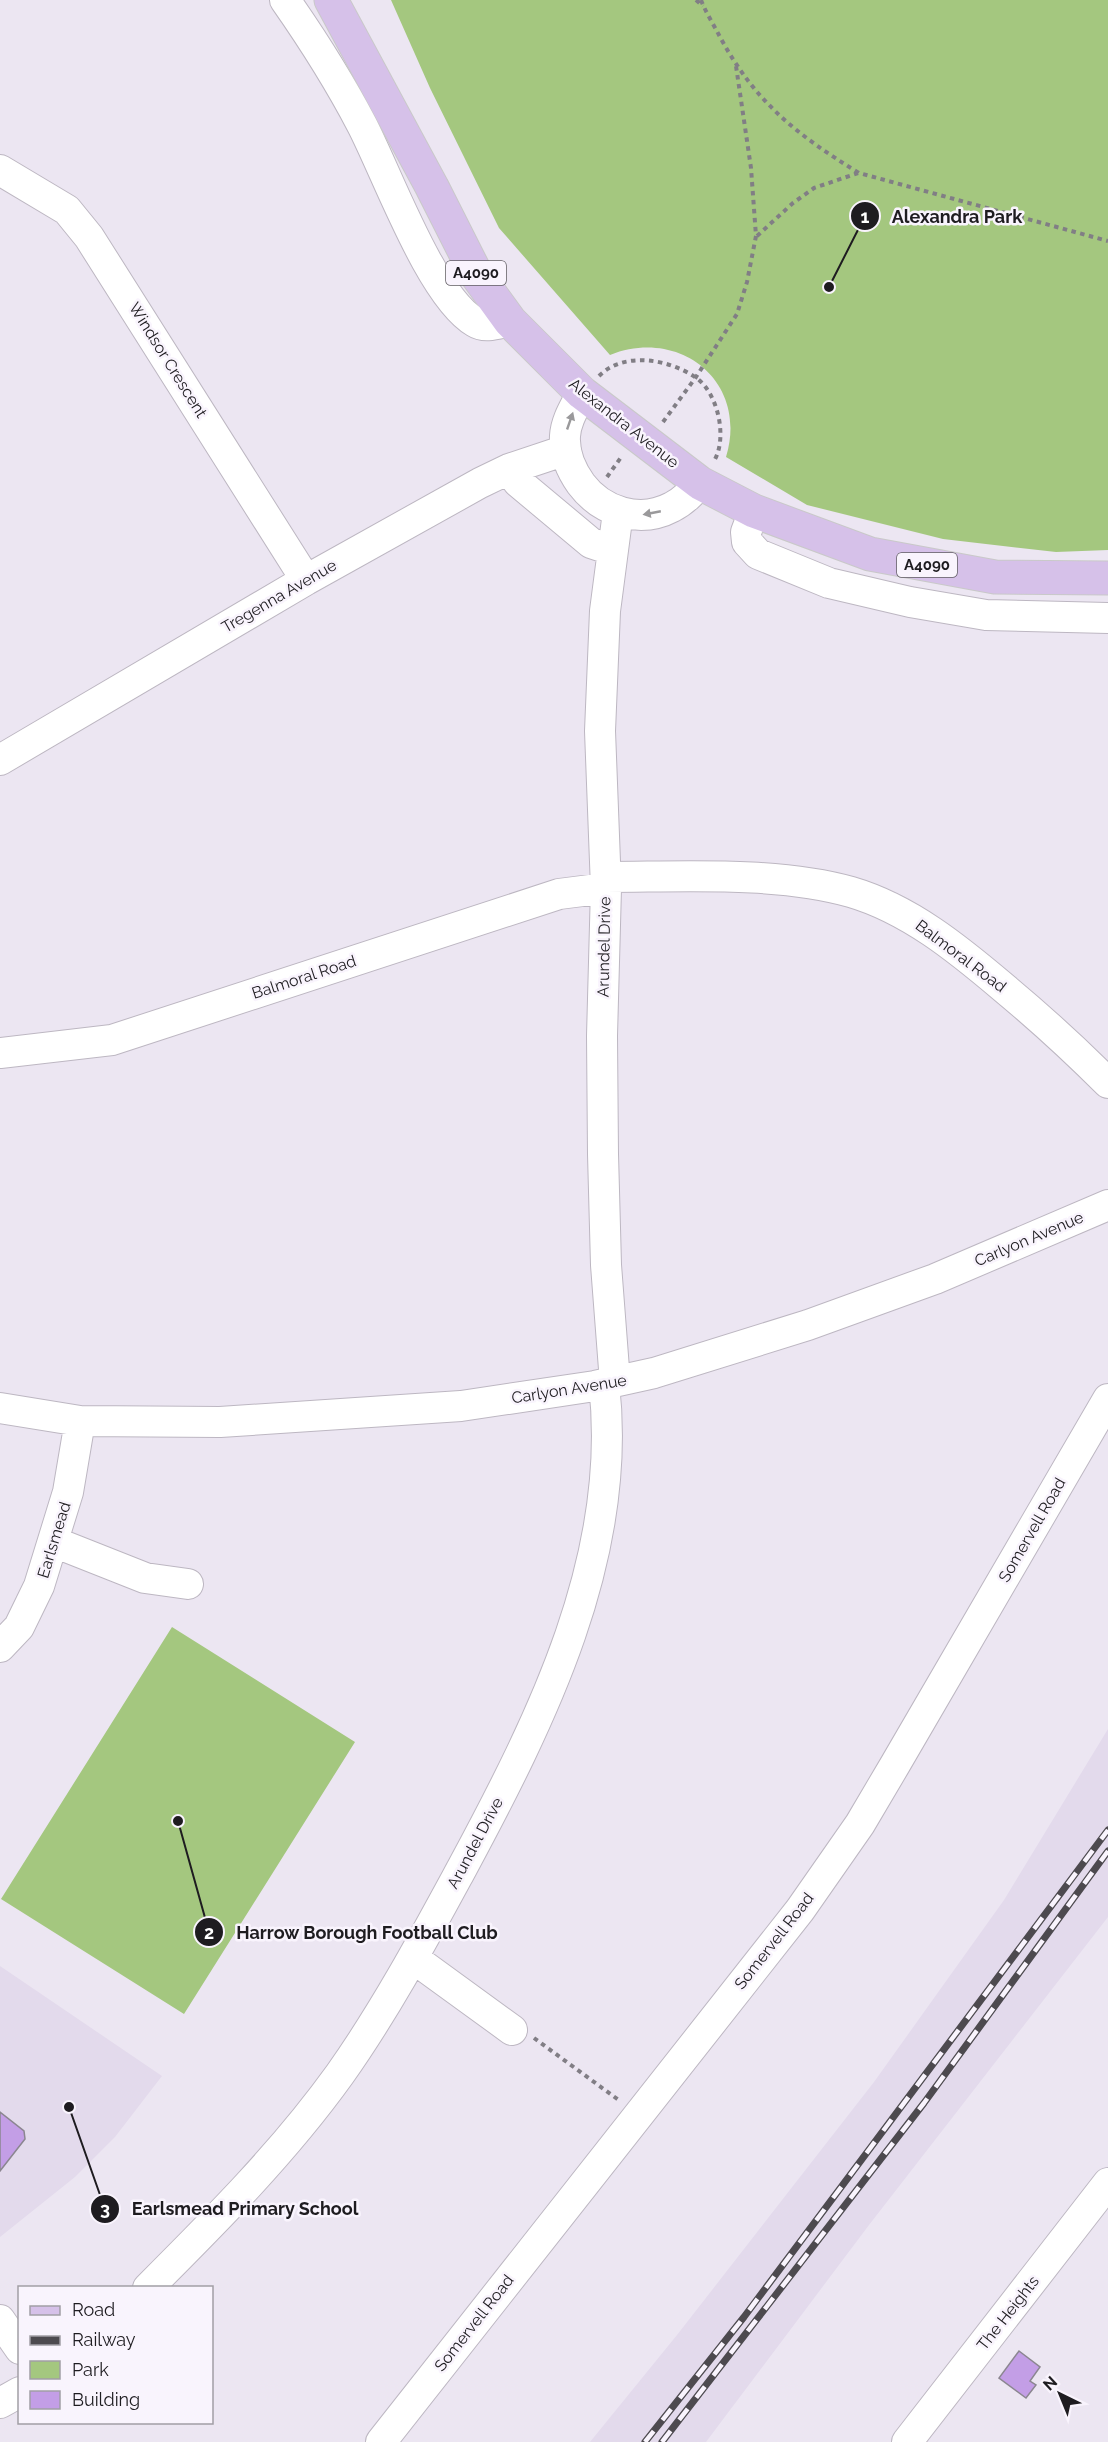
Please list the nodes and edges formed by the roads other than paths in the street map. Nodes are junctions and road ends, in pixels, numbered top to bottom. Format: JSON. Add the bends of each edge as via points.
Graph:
{"nodes":[{"id":1,"x":285,"y":0,"type":"edge"},
{"id":2,"x":331,"y":0,"type":"edge"},
{"id":3,"x":0,"y":170,"type":"edge"},
{"id":4,"x":510,"y":321,"type":"junction"},
{"id":5,"x":582,"y":393,"type":"junction"},
{"id":6,"x":566,"y":450,"type":"junction"},
{"id":7,"x":509,"y":469,"type":"junction"},
{"id":8,"x":700,"y":483,"type":"junction"},
{"id":9,"x":605,"y":504,"type":"junction"},
{"id":10,"x":754,"y":511,"type":"junction"},
{"id":11,"x":612,"y":550,"type":"junction"},
{"id":12,"x":1108,"y":578,"type":"edge"},
{"id":13,"x":306,"y":579,"type":"junction"},
{"id":14,"x":1108,"y":618,"type":"edge"},
{"id":15,"x":0,"y":760,"type":"edge"},
{"id":16,"x":606,"y":882,"type":"junction"},
{"id":17,"x":0,"y":1053,"type":"edge"},
{"id":18,"x":1108,"y":1083,"type":"edge"},
{"id":19,"x":1108,"y":1205,"type":"edge"},
{"id":20,"x":610,"y":1383,"type":"junction"},
{"id":21,"x":1108,"y":1399,"type":"edge"},
{"id":22,"x":0,"y":1408,"type":"edge"},
{"id":23,"x":80,"y":1421,"type":"junction"},
{"id":24,"x":54,"y":1542,"type":"junction"},
{"id":25,"x":188,"y":1584,"type":"dead end"},
{"id":26,"x":0,"y":1647,"type":"edge"},
{"id":27,"x":413,"y":1958,"type":"junction"},
{"id":28,"x":512,"y":2030,"type":"road end"},
{"id":29,"x":1108,"y":2183,"type":"edge"},
{"id":30,"x":150,"y":2286,"type":"edge"},
{"id":31,"x":0,"y":2320,"type":"edge"},
{"id":32,"x":18,"y":2346,"type":"edge"},
{"id":33,"x":18,"y":2392,"type":"edge"},
{"id":34,"x":0,"y":2403,"type":"edge"},
{"id":35,"x":381,"y":2442,"type":"edge"},
{"id":36,"x":907,"y":2442,"type":"edge"}],
"edges":[{"from":1,"to":4,"type":"street","via":[[337,78],[407,223],[456,306],[484,326]]},
{"from":2,"to":4,"type":"main road","name":"Alexandra Avenue","number":"A4090","via":[[476,274]]},
{"from":3,"to":13,"type":"street","name":"Windsor Crescent","via":[[67,210],[89,237]]},
{"from":4,"to":5,"type":"main road","name":"Alexandra Avenue","number":"A4090"},
{"from":6,"to":5,"type":"street","one_way":true,"via":[[568,422]]},
{"from":5,"to":8,"type":"main road","name":"Alexandra Avenue","number":"A4090"},
{"from":6,"to":7,"type":"street","name":"Tregenna Avenue"},
{"from":6,"to":9,"type":"street","via":[[577,478]]},
{"from":7,"to":11,"type":"street","via":[[518,482],[591,543]]},
{"from":7,"to":13,"type":"street","name":"Tregenna Avenue"},
{"from":8,"to":9,"type":"street","one_way":true,"via":[[687,498],[651,514],[630,515]]},
{"from":8,"to":10,"type":"main road","name":"Alexandra Avenue","number":"A4090"},
{"from":9,"to":11,"type":"street","name":"Arundel Drive"},
{"from":10,"to":12,"type":"main road","name":"Alexandra Avenue","number":"A4090","via":[[870,554],[995,578]]},
{"from":10,"to":14,"type":"street","via":[[746,532],[747,542],[758,554],[829,583],[986,615]]},
{"from":11,"to":16,"type":"street","name":"Arundel Drive","via":[[600,687]]},
{"from":13,"to":15,"type":"street","name":"Tregenna Avenue"},
{"from":16,"to":17,"type":"street","name":"Balmoral Road","via":[[112,1040]]},
{"from":16,"to":18,"type":"street","name":"Balmoral Road","via":[[772,880],[867,897],[908,917],[957,950]]},
{"from":16,"to":20,"type":"street","name":"Arundel Drive","via":[[602,1036]]},
{"from":19,"to":20,"type":"street","name":"Carlyon Avenue","via":[[925,1283],[654,1373]]},
{"from":20,"to":23,"type":"street","name":"Carlyon Avenue","via":[[461,1406],[219,1422]]},
{"from":20,"to":27,"type":"street","name":"Arundel Drive","via":[[605,1484],[593,1553],[570,1634],[552,1684],[492,1812]]},
{"from":21,"to":35,"type":"street","name":"Somervell Road","via":[[854,1833],[800,1910]]},
{"from":22,"to":23,"type":"street","name":"Carlyon Avenue"},
{"from":23,"to":24,"type":"street","name":"Earlsmead","via":[[68,1492]]},
{"from":24,"to":25,"type":"street","via":[[145,1578]]},
{"from":24,"to":26,"type":"street","name":"Earlsmead","via":[[19,1628]]},
{"from":27,"to":28,"type":"street"},
{"from":27,"to":30,"type":"street","name":"Arundel Drive","via":[[339,2075],[300,2125],[234,2202]]},
{"from":29,"to":36,"type":"street","name":"The Heights"},
{"from":31,"to":32,"type":"street"},
{"from":33,"to":34,"type":"street"}]}
